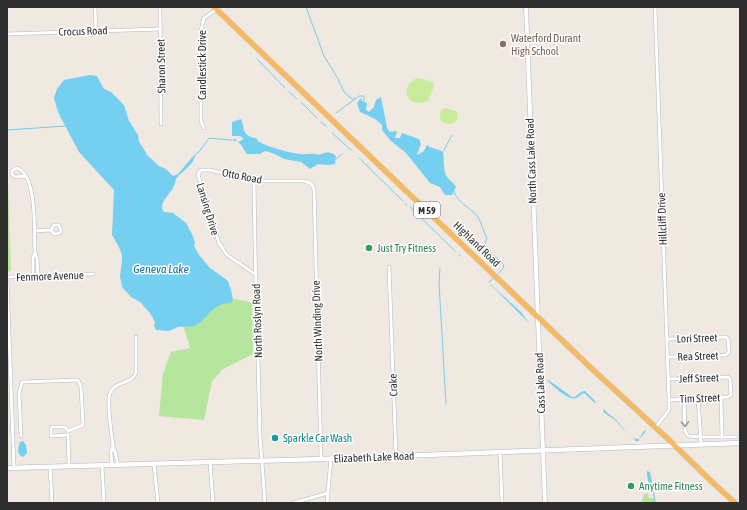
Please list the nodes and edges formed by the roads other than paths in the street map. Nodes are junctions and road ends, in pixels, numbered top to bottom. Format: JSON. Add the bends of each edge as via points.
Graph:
{"nodes":[{"id":1,"x":95,"y":7,"type":"edge"},
{"id":2,"x":160,"y":7,"type":"edge"},
{"id":3,"x":526,"y":7,"type":"edge"},
{"id":4,"x":655,"y":7,"type":"edge"},
{"id":5,"x":217,"y":8,"type":"edge"},
{"id":6,"x":160,"y":29,"type":"junction"},
{"id":7,"x":96,"y":31,"type":"junction"},
{"id":8,"x":7,"y":34,"type":"edge"},
{"id":9,"x":161,"y":124,"type":"dead end"},
{"id":10,"x":204,"y":128,"type":"dead end"},
{"id":11,"x":198,"y":174,"type":"joint"},
{"id":12,"x":25,"y":176,"type":"dead end"},
{"id":13,"x":254,"y":181,"type":"junction"},
{"id":14,"x":312,"y":184,"type":"joint"},
{"id":15,"x":51,"y":230,"type":"dead end"},
{"id":16,"x":34,"y":231,"type":"junction"},
{"id":17,"x":35,"y":254,"type":"junction"},
{"id":18,"x":33,"y":263,"type":"junction"},
{"id":19,"x":37,"y":263,"type":"junction"},
{"id":20,"x":389,"y":267,"type":"dead end"},
{"id":21,"x":93,"y":274,"type":"dead end"},
{"id":22,"x":255,"y":274,"type":"junction"},
{"id":23,"x":33,"y":276,"type":"junction"},
{"id":24,"x":38,"y":276,"type":"junction"},
{"id":25,"x":7,"y":278,"type":"edge"},
{"id":26,"x":538,"y":316,"type":"junction"},
{"id":27,"x":136,"y":337,"type":"dead end"},
{"id":28,"x":667,"y":339,"type":"junction"},
{"id":29,"x":728,"y":354,"type":"joint"},
{"id":30,"x":668,"y":357,"type":"junction"},
{"id":31,"x":668,"y":379,"type":"junction"},
{"id":32,"x":730,"y":396,"type":"joint"},
{"id":33,"x":698,"y":398,"type":"junction"},
{"id":34,"x":722,"y":398,"type":"junction"},
{"id":35,"x":684,"y":399,"type":"junction"},
{"id":36,"x":669,"y":400,"type":"junction"},
{"id":37,"x":656,"y":427,"type":"junction"},
{"id":38,"x":68,"y":431,"type":"junction"},
{"id":39,"x":68,"y":435,"type":"junction"},
{"id":40,"x":21,"y":436,"type":"dead end"},
{"id":41,"x":700,"y":437,"type":"junction"},
{"id":42,"x":722,"y":437,"type":"junction"},
{"id":43,"x":728,"y":437,"type":"junction"},
{"id":44,"x":736,"y":437,"type":"dead end"},
{"id":45,"x":728,"y":443,"type":"junction"},
{"id":46,"x":740,"y":443,"type":"edge"},
{"id":47,"x":701,"y":444,"type":"junction"},
{"id":48,"x":674,"y":445,"type":"junction"},
{"id":49,"x":113,"y":446,"type":"junction"},
{"id":50,"x":544,"y":450,"type":"junction"},
{"id":51,"x":500,"y":451,"type":"junction"},
{"id":52,"x":396,"y":456,"type":"junction"},
{"id":53,"x":331,"y":458,"type":"junction"},
{"id":54,"x":321,"y":459,"type":"junction"},
{"id":55,"x":262,"y":461,"type":"junction"},
{"id":56,"x":210,"y":462,"type":"junction"},
{"id":57,"x":118,"y":464,"type":"junction"},
{"id":58,"x":154,"y":464,"type":"junction"},
{"id":59,"x":102,"y":465,"type":"junction"},
{"id":60,"x":112,"y":465,"type":"junction"},
{"id":61,"x":50,"y":466,"type":"junction"},
{"id":62,"x":69,"y":466,"type":"junction"},
{"id":63,"x":7,"y":468,"type":"edge"},
{"id":64,"x":14,"y":468,"type":"junction"},
{"id":65,"x":328,"y":493,"type":"junction"},
{"id":66,"x":52,"y":503,"type":"edge"},
{"id":67,"x":104,"y":503,"type":"edge"},
{"id":68,"x":158,"y":503,"type":"edge"},
{"id":69,"x":213,"y":503,"type":"edge"},
{"id":70,"x":265,"y":503,"type":"edge"},
{"id":71,"x":293,"y":503,"type":"edge"},
{"id":72,"x":327,"y":503,"type":"edge"},
{"id":73,"x":502,"y":503,"type":"edge"},
{"id":74,"x":545,"y":503,"type":"edge"},
{"id":75,"x":736,"y":503,"type":"edge"}],
"edges":[{"from":1,"to":7,"type":"street"},
{"from":2,"to":6,"type":"street","name":"Sharon Street"},
{"from":3,"to":26,"type":"street","name":"North Cass Lake Road"},
{"from":4,"to":28,"type":"street","name":"Hillcliff Drive"},
{"from":5,"to":10,"type":"street","name":"Candlestick Drive","via":[[204,18],[201,33]]},
{"from":5,"to":26,"type":"highway","name":"Highland Road","number":"M 59"},
{"from":6,"to":7,"type":"street","name":"Crocus Road"},
{"from":6,"to":9,"type":"street","name":"Sharon Street"},
{"from":7,"to":8,"type":"street","name":"Crocus Road"},
{"from":11,"to":13,"type":"street","name":"Otto Road","via":[[205,169]]},
{"from":11,"to":22,"type":"street","name":"Lansing Drive","via":[[219,243],[227,254]]},
{"from":12,"to":16,"type":"street","via":[[33,192]]},
{"from":13,"to":14,"type":"street","name":"Otto Road","via":[[309,181]]},
{"from":13,"to":22,"type":"street","name":"North Roslyn Road"},
{"from":14,"to":54,"type":"street","name":"North Winding Drive"},
{"from":15,"to":16,"type":"street"},
{"from":16,"to":17,"type":"street"},
{"from":17,"to":18,"type":"street"},
{"from":17,"to":19,"type":"street"},
{"from":18,"to":19,"type":"street"},
{"from":18,"to":23,"type":"street"},
{"from":19,"to":24,"type":"street"},
{"from":20,"to":52,"type":"street","name":"Crake"},
{"from":21,"to":24,"type":"street","name":"Fenmore Avenue"},
{"from":22,"to":55,"type":"street","name":"North Roslyn Road"},
{"from":23,"to":24,"type":"street","name":"Fenmore Avenue"},
{"from":23,"to":25,"type":"street","name":"Fenmore Avenue"},
{"from":25,"to":64,"type":"street"},
{"from":26,"to":37,"type":"highway","name":"Highland Road","number":"M 59"},
{"from":26,"to":50,"type":"street","name":"Cass Lake Road"},
{"from":27,"to":49,"type":"street","via":[[134,378],[117,385],[109,396]]},
{"from":28,"to":29,"type":"street","name":"Lori Street","via":[[727,338]]},
{"from":28,"to":30,"type":"street","name":"Hillcliff Drive"},
{"from":29,"to":30,"type":"street","name":"Rea Street"},
{"from":30,"to":31,"type":"street","name":"Hillcliff Drive"},
{"from":31,"to":32,"type":"street","name":"Jeff Street","via":[[729,378]]},
{"from":31,"to":36,"type":"street","name":"Hillcliff Drive"},
{"from":32,"to":34,"type":"street","name":"Tim Street"},
{"from":33,"to":34,"type":"street","name":"Tim Street"},
{"from":33,"to":35,"type":"street","name":"Tim Street"},
{"from":33,"to":41,"type":"street"},
{"from":34,"to":42,"type":"street"},
{"from":35,"to":36,"type":"street","name":"Tim Street"},
{"from":35,"to":41,"type":"street","one_way":true,"via":[[686,433]]},
{"from":36,"to":37,"type":"street","name":"Hillcliff Drive","via":[[669,410]]},
{"from":37,"to":48,"type":"highway","name":"Highland Road","number":"M 59"},
{"from":38,"to":39,"type":"street"},
{"from":38,"to":39,"type":"street","via":[[65,427],[51,429],[51,436]]},
{"from":38,"to":40,"type":"street","via":[[83,425],[81,387],[78,380],[22,382],[19,394]]},
{"from":39,"to":62,"type":"street"},
{"from":41,"to":42,"type":"street"},
{"from":41,"to":47,"type":"street"},
{"from":42,"to":43,"type":"street"},
{"from":43,"to":44,"type":"street"},
{"from":43,"to":45,"type":"street"},
{"from":45,"to":46,"type":"main road","name":"Elizabeth Lake Road"},
{"from":45,"to":47,"type":"main road","name":"Elizabeth Lake Road"},
{"from":47,"to":48,"type":"main road","name":"Elizabeth Lake Road"},
{"from":48,"to":50,"type":"main road","name":"Elizabeth Lake Road"},
{"from":48,"to":75,"type":"highway","number":"M 59"},
{"from":49,"to":57,"type":"street"},
{"from":49,"to":60,"type":"street"},
{"from":50,"to":51,"type":"main road","name":"Elizabeth Lake Road"},
{"from":50,"to":74,"type":"street","name":"Cass Lake Road"},
{"from":51,"to":52,"type":"main road","name":"Elizabeth Lake Road"},
{"from":51,"to":73,"type":"street"},
{"from":52,"to":53,"type":"main road","name":"Elizabeth Lake Road"},
{"from":53,"to":54,"type":"main road","name":"Elizabeth Lake Road"},
{"from":53,"to":65,"type":"street"},
{"from":54,"to":55,"type":"main road","name":"Elizabeth Lake Road"},
{"from":55,"to":56,"type":"main road","name":"Elizabeth Lake Road"},
{"from":55,"to":70,"type":"street","name":"North Roslyn Road"},
{"from":56,"to":58,"type":"main road","name":"Elizabeth Lake Road"},
{"from":56,"to":69,"type":"street"},
{"from":57,"to":58,"type":"main road","name":"Elizabeth Lake Road"},
{"from":57,"to":60,"type":"main road","name":"Elizabeth Lake Road"},
{"from":58,"to":68,"type":"street"},
{"from":59,"to":60,"type":"main road","name":"Elizabeth Lake Road"},
{"from":59,"to":62,"type":"main road","name":"Elizabeth Lake Road"},
{"from":59,"to":67,"type":"street"},
{"from":61,"to":62,"type":"main road","name":"Elizabeth Lake Road"},
{"from":61,"to":64,"type":"main road","name":"Elizabeth Lake Road"},
{"from":61,"to":66,"type":"street"},
{"from":63,"to":64,"type":"main road","name":"Elizabeth Lake Road"},
{"from":65,"to":71,"type":"street"},
{"from":65,"to":72,"type":"street"}]}
